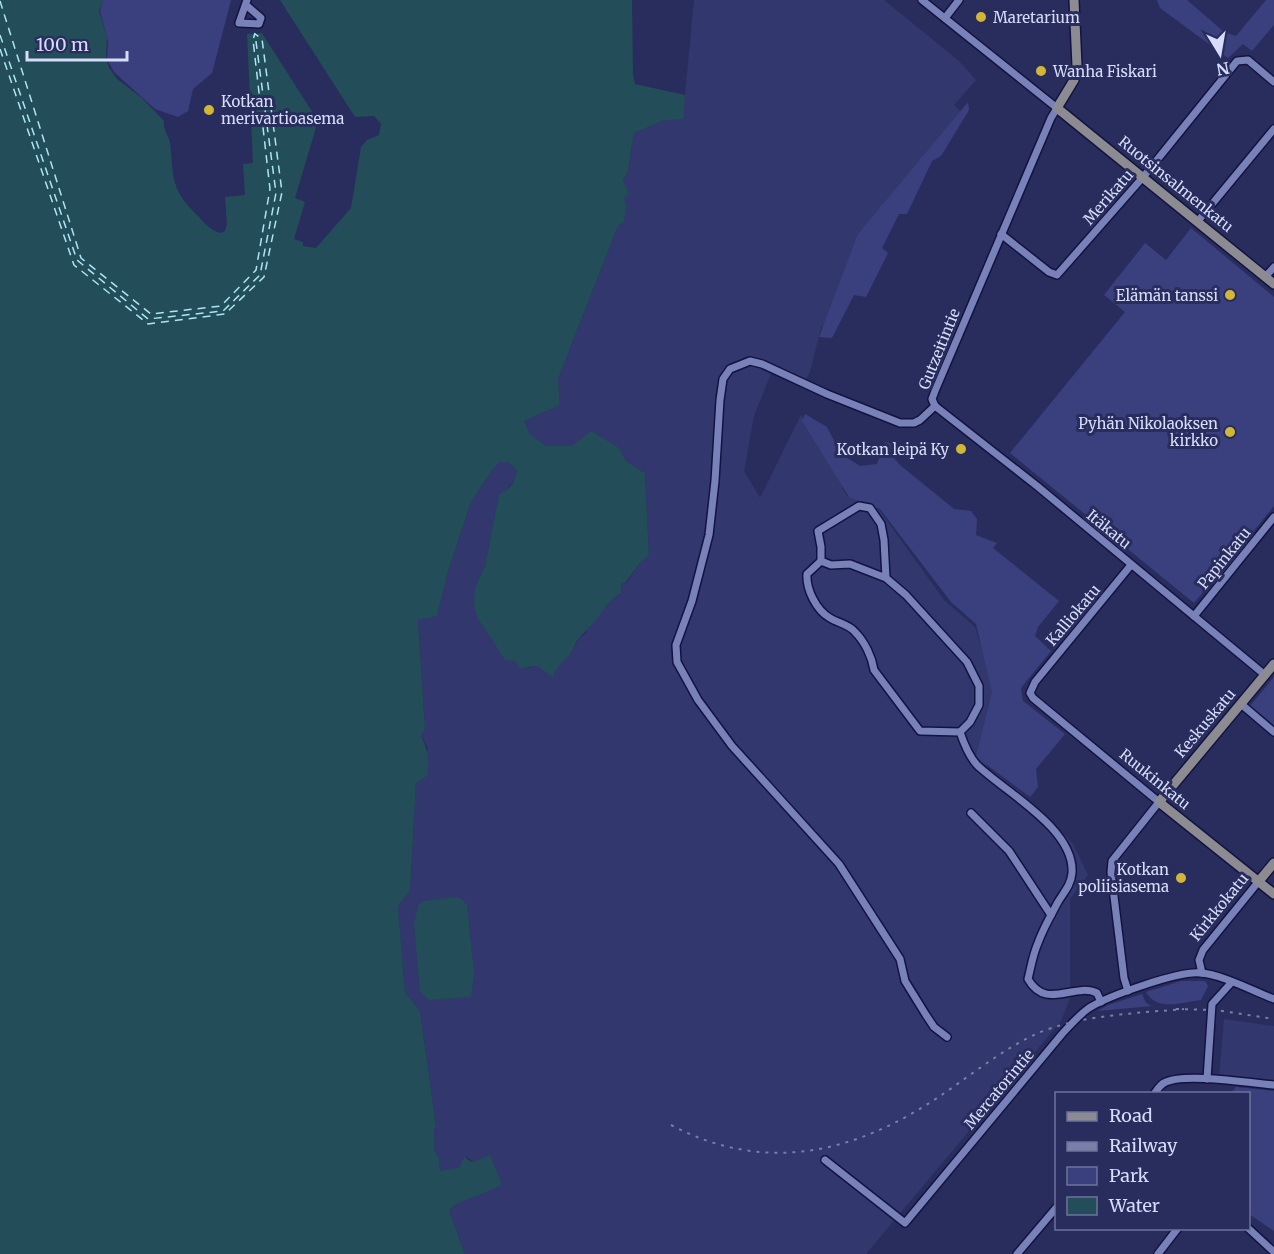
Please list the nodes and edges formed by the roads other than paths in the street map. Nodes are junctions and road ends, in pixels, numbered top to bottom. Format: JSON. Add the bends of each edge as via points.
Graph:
{"nodes":[{"id":1,"x":922,"y":0,"type":"edge"},
{"id":2,"x":959,"y":0,"type":"edge"},
{"id":3,"x":1074,"y":0,"type":"edge"},
{"id":4,"x":945,"y":18,"type":"junction"},
{"id":5,"x":1274,"y":82,"type":"edge"},
{"id":6,"x":1057,"y":108,"type":"junction"},
{"id":7,"x":1274,"y":129,"type":"edge"},
{"id":8,"x":1144,"y":176,"type":"junction"},
{"id":9,"x":1198,"y":221,"type":"junction"},
{"id":10,"x":1001,"y":234,"type":"junction"},
{"id":11,"x":1274,"y":267,"type":"edge"},
{"id":12,"x":1265,"y":277,"type":"junction"},
{"id":13,"x":1274,"y":284,"type":"edge"},
{"id":14,"x":935,"y":406,"type":"junction"},
{"id":15,"x":1274,"y":517,"type":"edge"},
{"id":16,"x":821,"y":561,"type":"junction"},
{"id":17,"x":1131,"y":565,"type":"junction"},
{"id":18,"x":886,"y":578,"type":"junction"},
{"id":19,"x":1194,"y":616,"type":"junction"},
{"id":20,"x":1274,"y":664,"type":"edge"},
{"id":21,"x":1265,"y":675,"type":"junction"},
{"id":22,"x":1035,"y":682,"type":"joint"},
{"id":23,"x":1240,"y":704,"type":"junction"},
{"id":24,"x":960,"y":732,"type":"junction"},
{"id":25,"x":1274,"y":732,"type":"edge"},
{"id":26,"x":1159,"y":802,"type":"junction"},
{"id":27,"x":971,"y":813,"type":"dead end"},
{"id":28,"x":1274,"y":862,"type":"edge"},
{"id":29,"x":1258,"y":881,"type":"junction"},
{"id":30,"x":1274,"y":894,"type":"edge"},
{"id":31,"x":1052,"y":915,"type":"junction"},
{"id":32,"x":1202,"y":973,"type":"junction"},
{"id":33,"x":1231,"y":983,"type":"junction"},
{"id":34,"x":1128,"y":991,"type":"junction"},
{"id":35,"x":1274,"y":999,"type":"edge"},
{"id":36,"x":1101,"y":1002,"type":"junction"},
{"id":37,"x":947,"y":1037,"type":"dead end"},
{"id":38,"x":1207,"y":1079,"type":"junction"},
{"id":39,"x":1274,"y":1085,"type":"edge"},
{"id":40,"x":1156,"y":1092,"type":"edge"},
{"id":41,"x":825,"y":1160,"type":"dead end"},
{"id":42,"x":1055,"y":1209,"type":"edge"},
{"id":43,"x":1176,"y":1230,"type":"edge"},
{"id":44,"x":1250,"y":1230,"type":"edge"},
{"id":45,"x":1274,"y":1252,"type":"edge"},
{"id":46,"x":1017,"y":1254,"type":"edge"},
{"id":47,"x":1158,"y":1254,"type":"edge"}],
"edges":[{"from":1,"to":4,"type":"street"},
{"from":2,"to":4,"type":"street"},
{"from":3,"to":6,"type":"street","via":[[1077,66],[1074,80]]},
{"from":4,"to":6,"type":"street"},
{"from":5,"to":8,"type":"street","name":"Merikatu","via":[[1248,60],[1238,61]]},
{"from":6,"to":8,"type":"street","name":"Ruotsinsalmenkatu"},
{"from":6,"to":10,"type":"street","name":"Gutzeitintie"},
{"from":7,"to":9,"type":"street"},
{"from":8,"to":9,"type":"street","name":"Ruotsinsalmenkatu"},
{"from":8,"to":10,"type":"street","name":"Merikatu","via":[[1057,275]]},
{"from":9,"to":12,"type":"street","name":"Ruotsinsalmenkatu"},
{"from":10,"to":14,"type":"street","name":"Gutzeitintie","via":[[935,391]]},
{"from":11,"to":12,"type":"street"},
{"from":12,"to":13,"type":"street","name":"Ruotsinsalmenkatu"},
{"from":14,"to":17,"type":"street","name":"Itäkatu"},
{"from":14,"to":37,"type":"street","name":"Gutzeitintie","via":[[914,423],[894,422],[762,364],[750,361],[730,369],[723,379],[708,535],[692,601],[676,645],[677,662],[698,700],[732,746],[839,864],[900,959],[905,981],[926,1015]]},
{"from":15,"to":19,"type":"street","name":"Papinkatu"},
{"from":16,"to":18,"type":"street","via":[[850,564]]},
{"from":16,"to":18,"type":"street","via":[[821,527],[859,506],[870,508],[881,524]]},
{"from":16,"to":24,"type":"street","via":[[807,574],[807,586],[818,607],[827,617],[855,630],[872,658],[874,670],[920,731]]},
{"from":17,"to":19,"type":"street","name":"Itäkatu"},
{"from":17,"to":22,"type":"street","name":"Kalliokatu"},
{"from":18,"to":24,"type":"street","via":[[967,662],[979,686],[979,705]]},
{"from":19,"to":21,"type":"street","name":"Itäkatu"},
{"from":20,"to":21,"type":"street","name":"Keskuskatu"},
{"from":21,"to":23,"type":"street","name":"Keskuskatu"},
{"from":22,"to":26,"type":"street","name":"Ruukinkatu","via":[[1030,693],[1033,698]]},
{"from":23,"to":25,"type":"street"},
{"from":23,"to":26,"type":"street","name":"Keskuskatu"},
{"from":24,"to":31,"type":"street","via":[[976,764],[1041,818],[1068,852],[1070,885]]},
{"from":26,"to":29,"type":"street","name":"Ruukinkatu"},
{"from":26,"to":34,"type":"street","via":[[1112,861]]},
{"from":27,"to":31,"type":"street","via":[[1010,850]]},
{"from":28,"to":29,"type":"street","name":"Kirkkokatu"},
{"from":29,"to":30,"type":"street","name":"Ruukinkatu"},
{"from":29,"to":32,"type":"street","name":"Kirkkokatu","via":[[1203,950],[1199,960]]},
{"from":31,"to":36,"type":"street","via":[[1037,945],[1028,979],[1041,993],[1091,990]]},
{"from":32,"to":33,"type":"street"},
{"from":32,"to":34,"type":"street","name":"Mercatorintie"},
{"from":33,"to":35,"type":"street"},
{"from":33,"to":38,"type":"street","via":[[1212,1004]]},
{"from":34,"to":36,"type":"street","name":"Mercatorintie"},
{"from":36,"to":41,"type":"street","name":"Mercatorintie","via":[[1080,1015],[1062,1034],[905,1223]]},
{"from":38,"to":39,"type":"street"},
{"from":38,"to":40,"type":"street","via":[[1177,1079],[1164,1083]]},
{"from":42,"to":46,"type":"street"},
{"from":43,"to":47,"type":"street"},
{"from":44,"to":45,"type":"street"}]}
